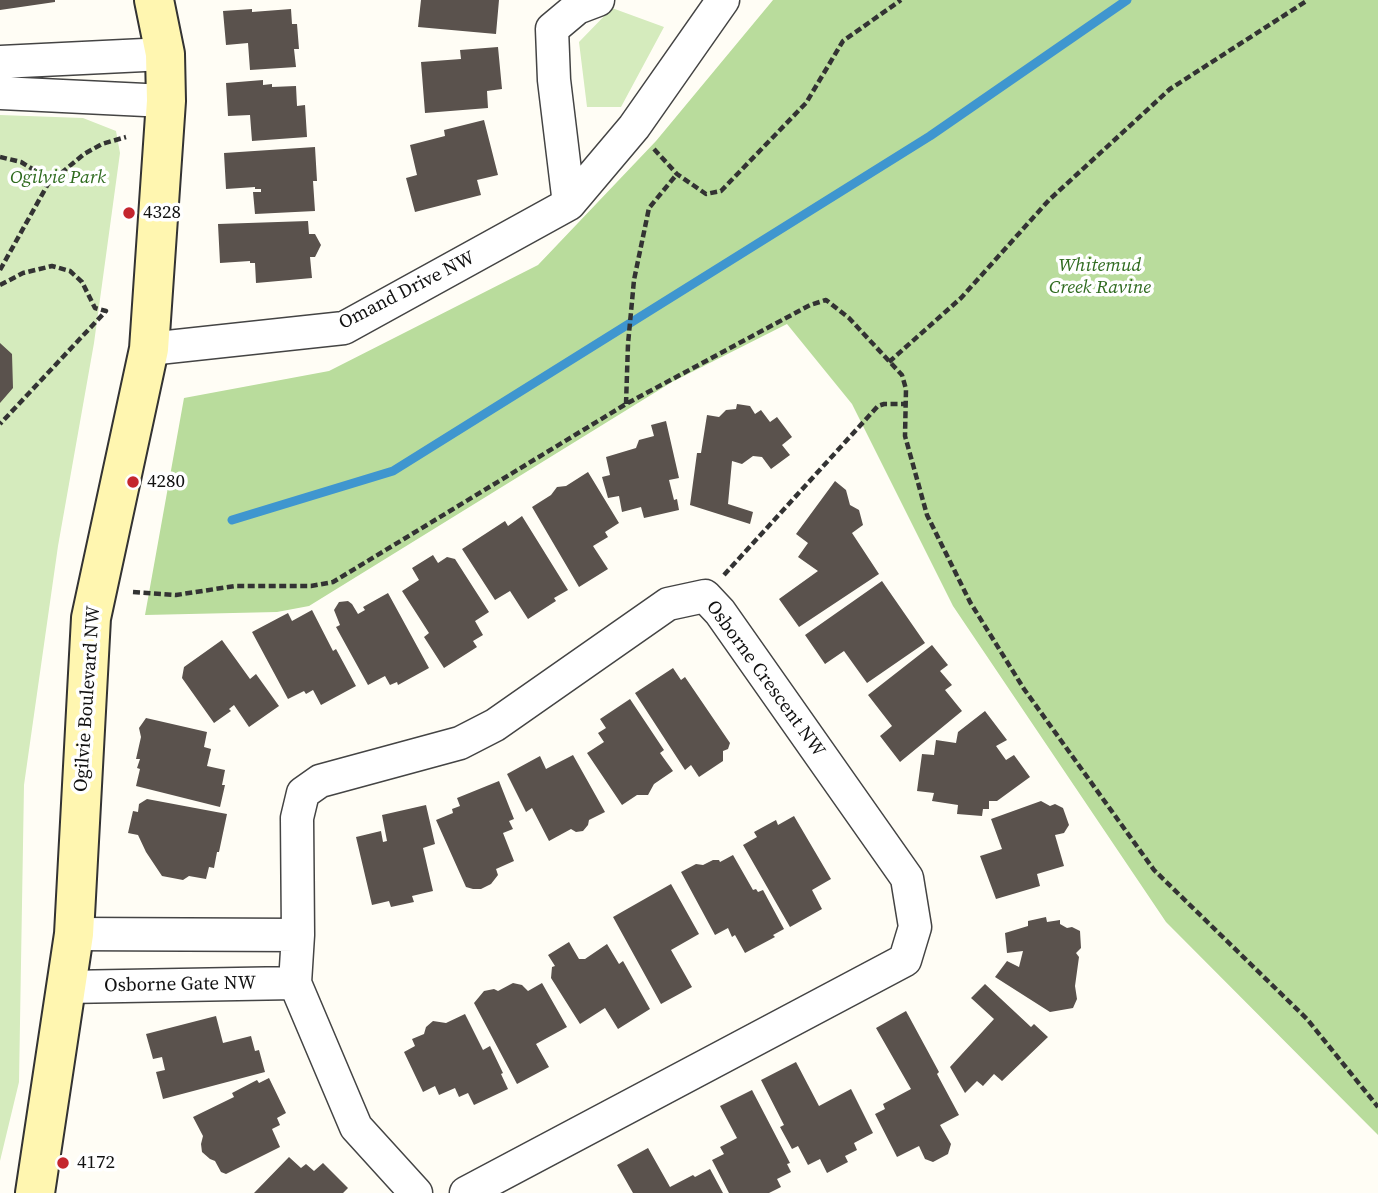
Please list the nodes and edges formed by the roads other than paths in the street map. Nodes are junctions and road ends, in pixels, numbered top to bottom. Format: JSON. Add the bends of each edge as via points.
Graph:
{"nodes":[{"id":1,"x":154,"y":0,"type":"edge"},
{"id":2,"x":598,"y":0,"type":"edge"},
{"id":3,"x":723,"y":0,"type":"edge"},
{"id":4,"x":165,"y":54,"type":"junction"},
{"id":5,"x":0,"y":62,"type":"edge"},
{"id":6,"x":0,"y":93,"type":"edge"},
{"id":7,"x":166,"y":101,"type":"junction"},
{"id":8,"x":569,"y":204,"type":"junction"},
{"id":9,"x":149,"y":349,"type":"junction"},
{"id":10,"x":74,"y":934,"type":"junction"},
{"id":11,"x":298,"y":935,"type":"junction"},
{"id":12,"x":295,"y":984,"type":"junction"},
{"id":13,"x":66,"y":987,"type":"junction"},
{"id":14,"x":35,"y":1193,"type":"edge"},
{"id":15,"x":416,"y":1193,"type":"edge"},
{"id":16,"x":466,"y":1193,"type":"edge"}],
"edges":[{"from":1,"to":4,"type":"street","name":"Ogilvie Boulevard NW"},
{"from":2,"to":8,"type":"street","via":[[578,8],[552,29]]},
{"from":3,"to":8,"type":"street","name":"Omand Drive NW","via":[[634,127]]},
{"from":4,"to":5,"type":"street"},
{"from":4,"to":7,"type":"street","name":"Ogilvie Boulevard NW"},
{"from":6,"to":7,"type":"street"},
{"from":7,"to":9,"type":"street","name":"Ogilvie Boulevard NW"},
{"from":8,"to":9,"type":"street","name":"Omand Drive NW","via":[[344,328]]},
{"from":9,"to":10,"type":"street","name":"Ogilvie Boulevard NW","via":[[91,618]]},
{"from":10,"to":11,"type":"street"},
{"from":10,"to":13,"type":"street","name":"Ogilvie Boulevard NW"},
{"from":11,"to":12,"type":"street","name":"Osborne Crescent NW"},
{"from":11,"to":16,"type":"street","name":"Osborne Crescent NW","via":[[297,818],[303,793],[320,781],[460,743],[495,725],[668,604],[705,596],[907,878],[915,927],[905,960]]},
{"from":12,"to":13,"type":"street","name":"Osborne Gate NW"},
{"from":12,"to":15,"type":"street","name":"Osborne Crescent NW","via":[[356,1127]]},
{"from":13,"to":14,"type":"street","name":"Ogilvie Boulevard NW"}]}
